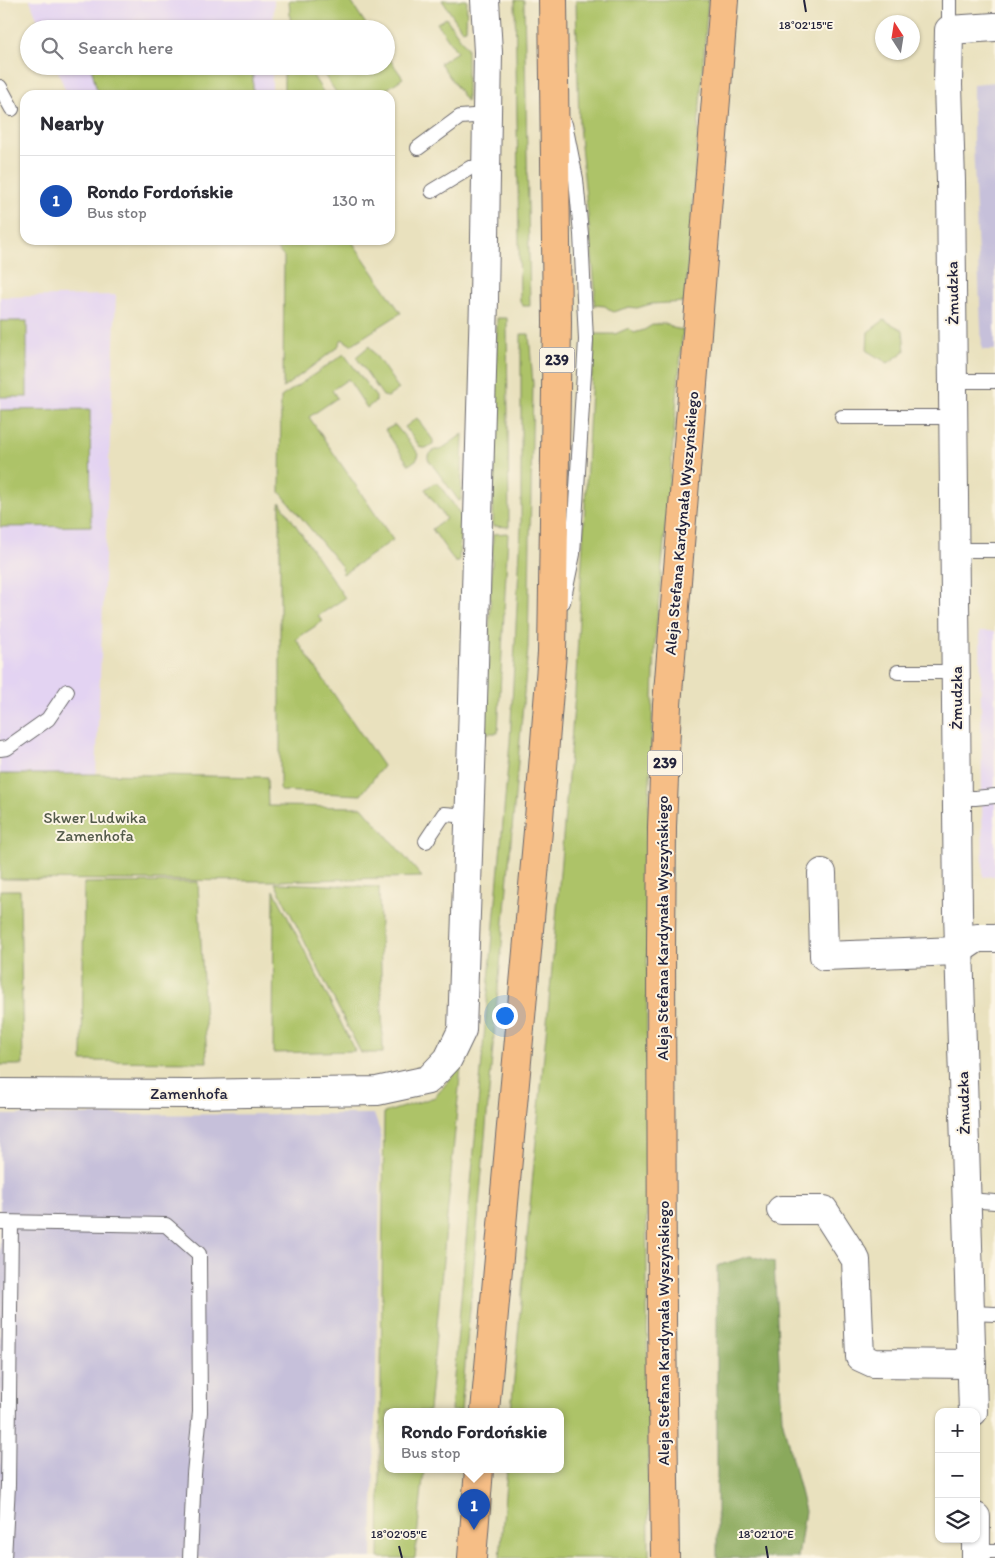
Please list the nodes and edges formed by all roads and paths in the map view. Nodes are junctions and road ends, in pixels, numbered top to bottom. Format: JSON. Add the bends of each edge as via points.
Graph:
{"nodes":[{"id":1,"x":485,"y":0,"type":"edge"},
{"id":2,"x":553,"y":0,"type":"edge"},
{"id":3,"x":724,"y":0,"type":"edge"},
{"id":4,"x":949,"y":0,"type":"edge"},
{"id":5,"x":995,"y":27,"type":"edge"},
{"id":6,"x":949,"y":30,"type":"junction"},
{"id":7,"x":0,"y":87,"type":"edge"},
{"id":8,"x":12,"y":109,"type":"dead end"},
{"id":9,"x":487,"y":115,"type":"junction"},
{"id":10,"x":418,"y":148,"type":"dead end"},
{"id":11,"x":486,"y":167,"type":"junction"},
{"id":12,"x":432,"y":191,"type":"dead end"},
{"id":13,"x":953,"y":381,"type":"junction"},
{"id":14,"x":995,"y":381,"type":"edge"},
{"id":15,"x":842,"y":417,"type":"dead end"},
{"id":16,"x":953,"y":417,"type":"junction"},
{"id":17,"x":954,"y":550,"type":"junction"},
{"id":18,"x":995,"y":550,"type":"edge"},
{"id":19,"x":898,"y":672,"type":"dead end"},
{"id":20,"x":956,"y":672,"type":"junction"},
{"id":21,"x":68,"y":691,"type":"dead end"},
{"id":22,"x":0,"y":749,"type":"edge"},
{"id":23,"x":995,"y":796,"type":"edge"},
{"id":24,"x":956,"y":798,"type":"junction"},
{"id":25,"x":469,"y":816,"type":"junction"},
{"id":26,"x":426,"y":841,"type":"dead end"},
{"id":27,"x":822,"y":872,"type":"dead end"},
{"id":28,"x":995,"y":938,"type":"edge"},
{"id":29,"x":958,"y":951,"type":"junction"},
{"id":30,"x":0,"y":1093,"type":"edge"},
{"id":31,"x":967,"y":1200,"type":"junction"},
{"id":32,"x":995,"y":1202,"type":"edge"},
{"id":33,"x":781,"y":1210,"type":"dead end"},
{"id":34,"x":6,"y":1223,"type":"edge"},
{"id":35,"x":983,"y":1314,"type":"edge"},
{"id":36,"x":972,"y":1364,"type":"junction"},
{"id":37,"x":485,"y":1408,"type":"edge"},
{"id":38,"x":973,"y":1408,"type":"edge"},
{"id":39,"x":479,"y":1473,"type":"edge"},
{"id":40,"x":980,"y":1537,"type":"edge"},
{"id":41,"x":983,"y":1553,"type":"edge"},
{"id":42,"x":4,"y":1558,"type":"edge"},
{"id":43,"x":190,"y":1558,"type":"edge"},
{"id":44,"x":472,"y":1558,"type":"edge"},
{"id":45,"x":665,"y":1558,"type":"edge"}],
"edges":[{"from":1,"to":9,"type":"street","name":"Zamenhofa"},
{"from":2,"to":37,"type":"main road","number":"239","via":[[557,322],[552,653]]},
{"from":3,"to":45,"type":"main road","name":"Aleja Stefana Kardynała Wyszyńskiego","number":"239","via":[[667,706],[662,827]]},
{"from":4,"to":6,"type":"lane"},
{"from":5,"to":6,"type":"street"},
{"from":6,"to":13,"type":"street","name":"Żmudzka"},
{"from":7,"to":8,"type":"lane"},
{"from":9,"to":10,"type":"lane","via":[[460,117]]},
{"from":9,"to":11,"type":"street","name":"Zamenhofa"},
{"from":11,"to":12,"type":"lane","via":[[470,168]]},
{"from":11,"to":25,"type":"street","name":"Zamenhofa"},
{"from":13,"to":14,"type":"lane"},
{"from":13,"to":16,"type":"street","name":"Żmudzka"},
{"from":15,"to":16,"type":"lane"},
{"from":16,"to":17,"type":"street","name":"Żmudzka"},
{"from":17,"to":18,"type":"lane"},
{"from":17,"to":20,"type":"street","name":"Żmudzka"},
{"from":19,"to":20,"type":"lane"},
{"from":20,"to":24,"type":"street","name":"Żmudzka"},
{"from":21,"to":22,"type":"lane","via":[[48,719],[7,748]]},
{"from":23,"to":24,"type":"lane"},
{"from":24,"to":29,"type":"street","name":"Żmudzka"},
{"from":25,"to":26,"type":"lane","via":[[444,814]]},
{"from":25,"to":30,"type":"street","name":"Zamenhofa","via":[[462,1030],[448,1059],[428,1080],[377,1090],[190,1094]]},
{"from":27,"to":29,"type":"street","via":[[824,956]]},
{"from":28,"to":29,"type":"street","via":[[977,938]]},
{"from":29,"to":31,"type":"street","name":"Żmudzka"},
{"from":31,"to":32,"type":"lane"},
{"from":31,"to":35,"type":"street","name":"Żmudzka"},
{"from":33,"to":36,"type":"street","via":[[824,1210],[856,1260],[860,1357],[873,1363]]},
{"from":34,"to":42,"type":"lane","via":[[8,1485]]},
{"from":34,"to":43,"type":"lane","via":[[166,1225],[199,1254],[200,1412]]},
{"from":35,"to":36,"type":"street","name":"Żmudzka"},
{"from":36,"to":38,"type":"street","name":"Żmudzka"},
{"from":39,"to":44,"type":"main road"},
{"from":40,"to":41,"type":"street"}]}
